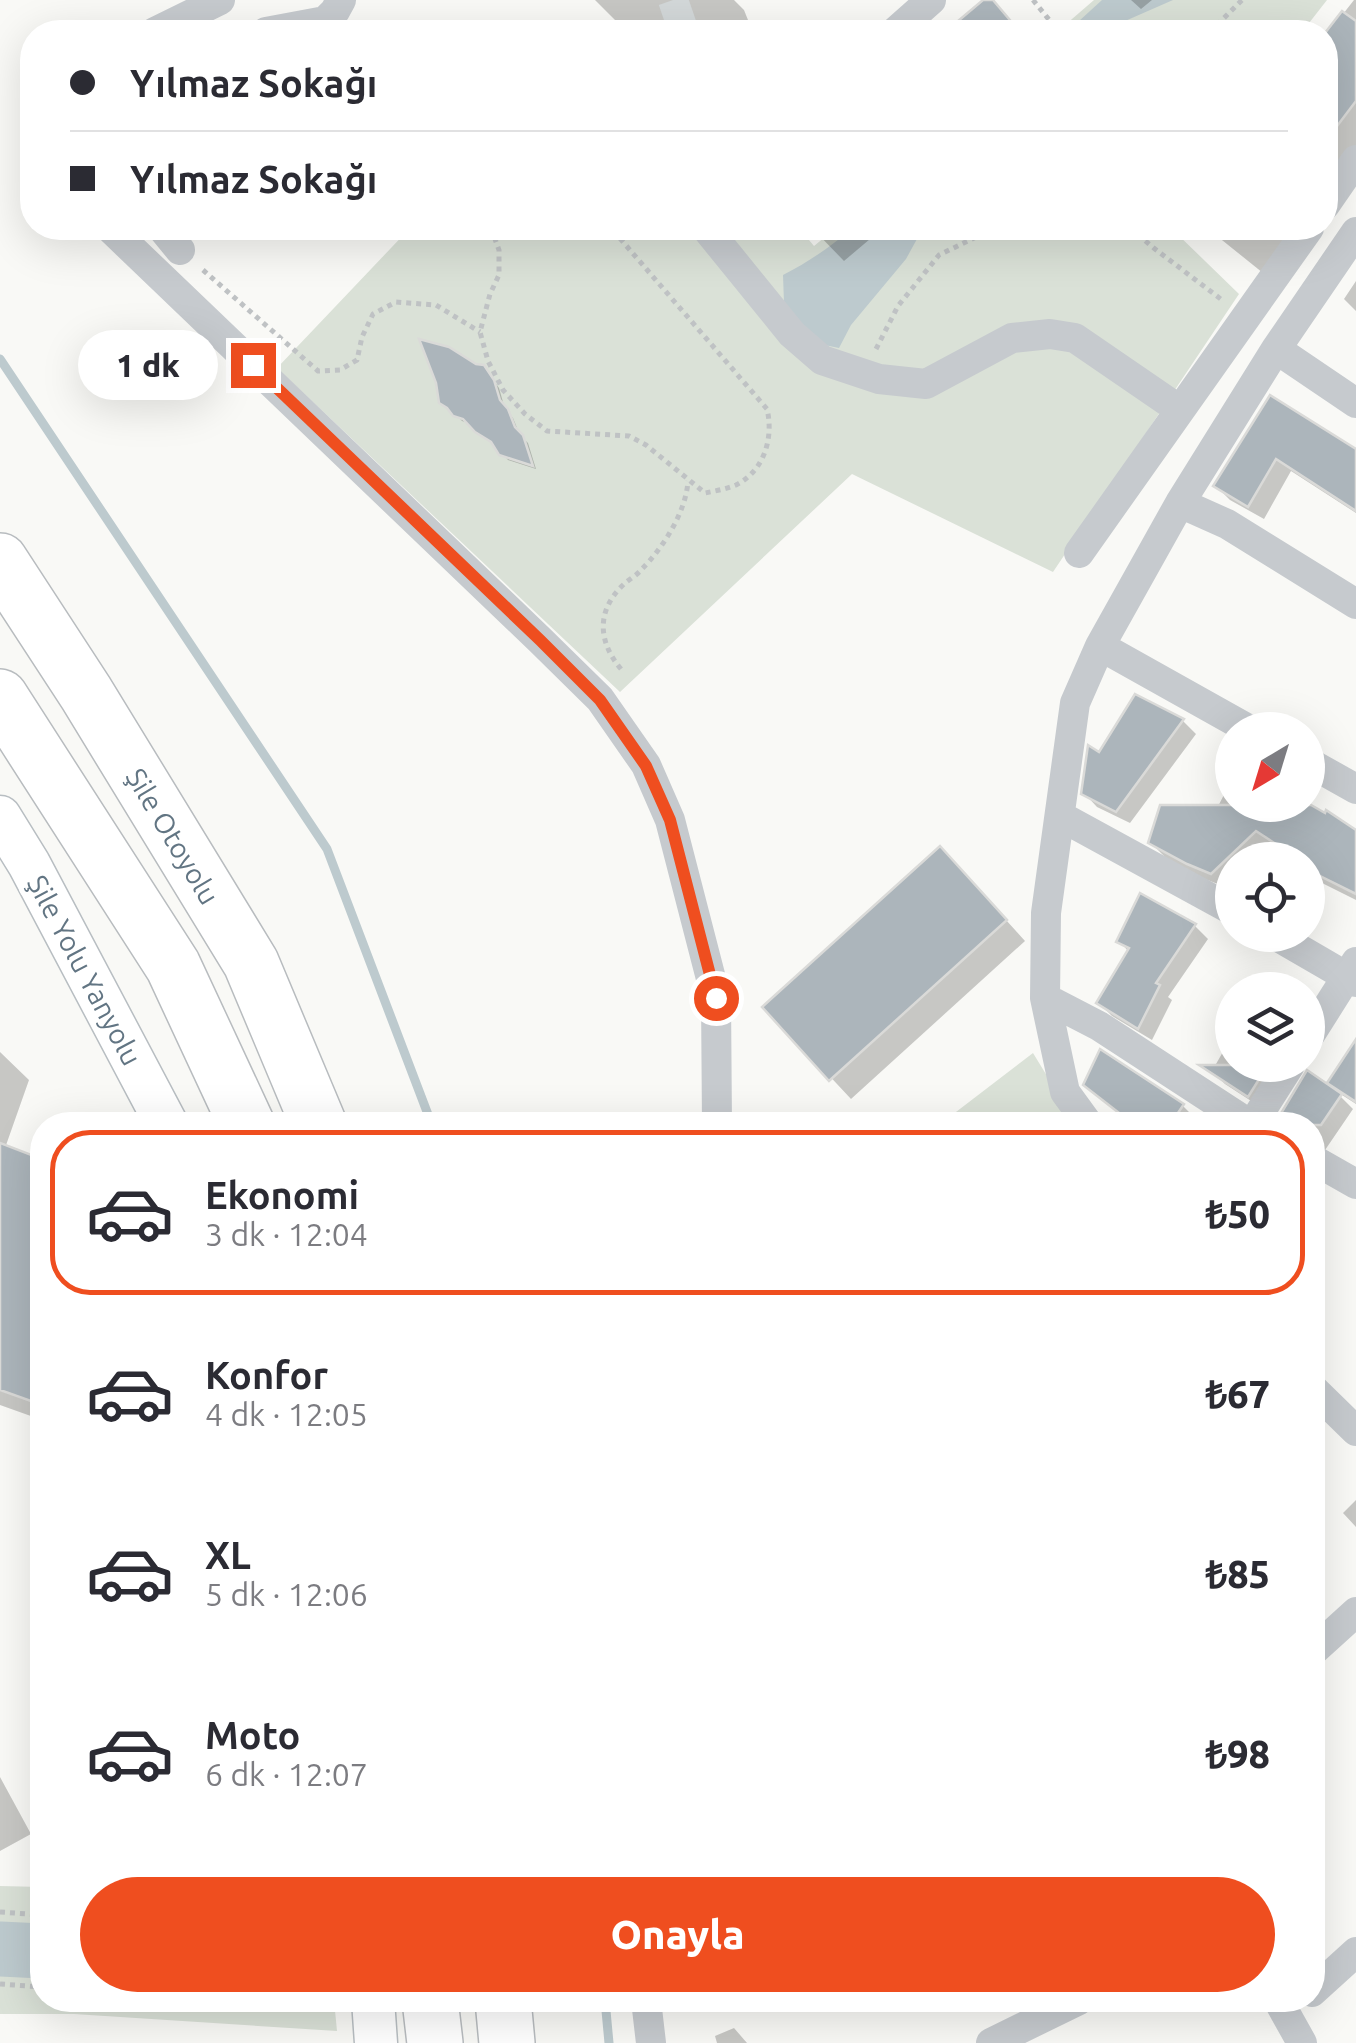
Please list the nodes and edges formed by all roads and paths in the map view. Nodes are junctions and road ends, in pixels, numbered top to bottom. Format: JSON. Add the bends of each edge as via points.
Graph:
{"nodes":[{"id":1,"x":220,"y":0,"type":"edge"},
{"id":2,"x":340,"y":0,"type":"edge"},
{"id":3,"x":931,"y":0,"type":"edge"},
{"id":4,"x":1033,"y":0,"type":"edge"},
{"id":5,"x":1242,"y":0,"type":"edge"},
{"id":6,"x":179,"y":20,"type":"edge"},
{"id":7,"x":325,"y":20,"type":"edge"},
{"id":8,"x":908,"y":20,"type":"edge"},
{"id":9,"x":1049,"y":20,"type":"edge"},
{"id":10,"x":1222,"y":20,"type":"edge"},
{"id":11,"x":1356,"y":160,"type":"edge"},
{"id":12,"x":1338,"y":186,"type":"edge"},
{"id":13,"x":1356,"y":232,"type":"edge"},
{"id":14,"x":122,"y":240,"type":"edge"},
{"id":15,"x":173,"y":240,"type":"edge"},
{"id":16,"x":495,"y":240,"type":"edge"},
{"id":17,"x":620,"y":240,"type":"edge"},
{"id":18,"x":716,"y":240,"type":"edge"},
{"id":19,"x":970,"y":240,"type":"edge"},
{"id":20,"x":1144,"y":240,"type":"edge"},
{"id":21,"x":1300,"y":240,"type":"edge"},
{"id":22,"x":1204,"y":287,"type":"dead end"},
{"id":23,"x":480,"y":332,"type":"junction"},
{"id":24,"x":1276,"y":349,"type":"junction"},
{"id":25,"x":865,"y":374,"type":"junction"},
{"id":26,"x":1356,"y":404,"type":"edge"},
{"id":27,"x":1180,"y":410,"type":"junction"},
{"id":28,"x":688,"y":481,"type":"junction"},
{"id":29,"x":1180,"y":503,"type":"junction"},
{"id":30,"x":1079,"y":553,"type":"dead end"},
{"id":31,"x":0,"y":561,"type":"edge"},
{"id":32,"x":1356,"y":604,"type":"edge"},
{"id":33,"x":1100,"y":646,"type":"junction"},
{"id":34,"x":620,"y":669,"type":"dead end"},
{"id":35,"x":0,"y":697,"type":"edge"},
{"id":36,"x":1218,"y":712,"type":"edge"},
{"id":37,"x":1325,"y":772,"type":"edge"},
{"id":38,"x":1356,"y":789,"type":"edge"},
{"id":39,"x":1060,"y":816,"type":"junction"},
{"id":40,"x":0,"y":817,"type":"edge"},
{"id":41,"x":1215,"y":901,"type":"edge"},
{"id":42,"x":1310,"y":952,"type":"edge"},
{"id":43,"x":1353,"y":973,"type":"edge"},
{"id":44,"x":1044,"y":998,"type":"junction"},
{"id":45,"x":1325,"y":1013,"type":"edge"},
{"id":46,"x":1279,"y":1082,"type":"edge"},
{"id":47,"x":160,"y":1112,"type":"edge"},
{"id":48,"x":241,"y":1112,"type":"edge"},
{"id":49,"x":313,"y":1112,"type":"edge"},
{"id":50,"x":717,"y":1112,"type":"edge"},
{"id":51,"x":1080,"y":1112,"type":"edge"},
{"id":52,"x":1231,"y":1112,"type":"edge"},
{"id":53,"x":1259,"y":1112,"type":"edge"},
{"id":54,"x":1325,"y":1167,"type":"edge"},
{"id":55,"x":1356,"y":1184,"type":"edge"},
{"id":56,"x":1325,"y":1401,"type":"edge"},
{"id":57,"x":1356,"y":1431,"type":"edge"},
{"id":58,"x":1356,"y":1612,"type":"edge"},
{"id":59,"x":1325,"y":1635,"type":"edge"},
{"id":60,"x":0,"y":1912,"type":"edge"},
{"id":61,"x":30,"y":1914,"type":"edge"},
{"id":62,"x":1356,"y":1952,"type":"edge"},
{"id":63,"x":1325,"y":1980,"type":"edge"},
{"id":64,"x":0,"y":1984,"type":"edge"},
{"id":65,"x":30,"y":1986,"type":"edge"},
{"id":66,"x":373,"y":2012,"type":"edge"},
{"id":67,"x":431,"y":2012,"type":"edge"},
{"id":68,"x":504,"y":2012,"type":"edge"},
{"id":69,"x":647,"y":2012,"type":"edge"},
{"id":70,"x":1055,"y":2012,"type":"edge"},
{"id":71,"x":1292,"y":2012,"type":"edge"},
{"id":72,"x":376,"y":2043,"type":"edge"},
{"id":73,"x":435,"y":2043,"type":"edge"},
{"id":74,"x":507,"y":2043,"type":"edge"},
{"id":75,"x":651,"y":2043,"type":"edge"},
{"id":76,"x":991,"y":2043,"type":"edge"},
{"id":77,"x":1302,"y":2043,"type":"edge"}],
"edges":[{"from":1,"to":6,"type":"street"},
{"from":2,"to":7,"type":"street"},
{"from":3,"to":8,"type":"street"},
{"from":4,"to":9,"type":"path"},
{"from":5,"to":10,"type":"path"},
{"from":11,"to":12,"type":"street"},
{"from":13,"to":24,"type":"street"},
{"from":14,"to":50,"type":"street","via":[[600,700],[646,766],[670,820],[716,998]]},
{"from":15,"to":23,"type":"path","via":[[318,371],[358,360],[373,314],[396,302],[436,305]]},
{"from":16,"to":23,"type":"path","via":[[498,275]]},
{"from":17,"to":28,"type":"path","via":[[767,410],[770,439],[748,478],[705,493]]},
{"from":18,"to":25,"type":"street","via":[[792,334],[822,360]]},
{"from":19,"to":25,"type":"path","via":[[939,255],[898,306]]},
{"from":20,"to":22,"type":"path"},
{"from":21,"to":27,"type":"street"},
{"from":23,"to":28,"type":"path","via":[[503,390],[546,432],[629,436]]},
{"from":24,"to":26,"type":"street"},
{"from":24,"to":29,"type":"street"},
{"from":25,"to":27,"type":"street","via":[[926,384],[1012,338],[1050,334],[1075,338]]},
{"from":27,"to":30,"type":"street"},
{"from":28,"to":34,"type":"path","via":[[688,494],[660,548],[605,610],[603,635]]},
{"from":29,"to":32,"type":"street","via":[[1227,524]]},
{"from":29,"to":33,"type":"street"},
{"from":31,"to":49,"type":"highway","name":"Şile Otoyolu","via":[[250,963]]},
{"from":33,"to":36,"type":"street"},
{"from":33,"to":39,"type":"street","via":[[1075,703]]},
{"from":35,"to":48,"type":"highway","via":[[173,966]]},
{"from":37,"to":38,"type":"street"},
{"from":39,"to":41,"type":"street"},
{"from":39,"to":44,"type":"street","via":[[1046,913]]},
{"from":40,"to":47,"type":"main road","name":"Şile Yolu Yanyolu"},
{"from":42,"to":43,"type":"street"},
{"from":43,"to":45,"type":"street"},
{"from":44,"to":51,"type":"street","via":[[1065,1092]]},
{"from":44,"to":52,"type":"street","via":[[1100,1026]]},
{"from":46,"to":53,"type":"street"},
{"from":54,"to":55,"type":"street"},
{"from":56,"to":57,"type":"street"},
{"from":58,"to":59,"type":"street"},
{"from":60,"to":61,"type":"path"},
{"from":62,"to":63,"type":"street"},
{"from":64,"to":65,"type":"path"},
{"from":66,"to":72,"type":"main road"},
{"from":67,"to":73,"type":"highway"},
{"from":68,"to":74,"type":"highway"},
{"from":69,"to":75,"type":"street"},
{"from":70,"to":76,"type":"street"},
{"from":71,"to":77,"type":"street"}]}
